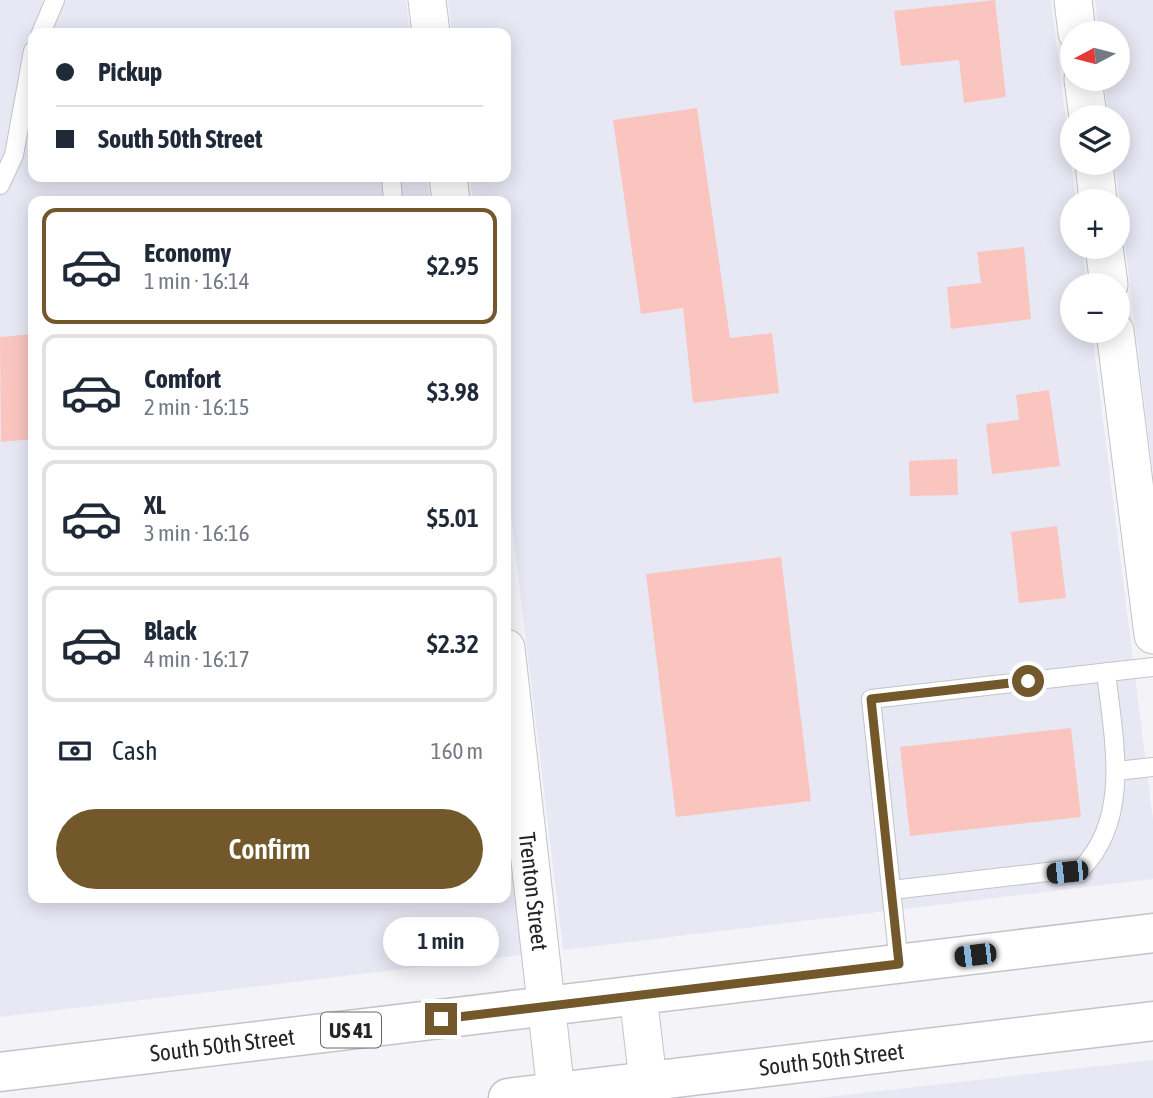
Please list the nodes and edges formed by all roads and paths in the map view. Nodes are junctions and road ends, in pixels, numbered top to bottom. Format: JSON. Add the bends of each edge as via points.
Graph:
{"nodes":[{"id":1,"x":55,"y":0,"type":"edge"},
{"id":2,"x":427,"y":0,"type":"edge"},
{"id":3,"x":1073,"y":0,"type":"edge"},
{"id":4,"x":1076,"y":21,"type":"edge"},
{"id":5,"x":43,"y":28,"type":"edge"},
{"id":6,"x":430,"y":28,"type":"edge"},
{"id":7,"x":28,"y":78,"type":"edge"},
{"id":8,"x":0,"y":185,"type":"edge"},
{"id":9,"x":1116,"y":343,"type":"edge"},
{"id":10,"x":1153,"y":635,"type":"edge"},
{"id":11,"x":1153,"y":667,"type":"edge"},
{"id":12,"x":1106,"y":672,"type":"junction"},
{"id":13,"x":511,"y":732,"type":"edge"},
{"id":14,"x":1153,"y":767,"type":"edge"},
{"id":15,"x":1117,"y":771,"type":"junction"},
{"id":16,"x":517,"y":832,"type":"edge"},
{"id":17,"x":892,"y":890,"type":"junction"},
{"id":18,"x":1153,"y":933,"type":"edge"},
{"id":19,"x":899,"y":964,"type":"junction"},
{"id":20,"x":638,"y":995,"type":"junction"},
{"id":21,"x":549,"y":1006,"type":"junction"},
{"id":22,"x":1153,"y":1021,"type":"edge"},
{"id":23,"x":0,"y":1072,"type":"edge"},
{"id":24,"x":649,"y":1090,"type":"edge"},
{"id":25,"x":556,"y":1092,"type":"junction"},
{"id":26,"x":508,"y":1098,"type":"edge"}],
"edges":[{"from":1,"to":5,"type":"lane"},
{"from":2,"to":6,"type":"street"},
{"from":3,"to":4,"type":"street"},
{"from":7,"to":8,"type":"lane","via":[[14,155]]},
{"from":9,"to":10,"type":"street"},
{"from":11,"to":12,"type":"lane"},
{"from":12,"to":15,"type":"lane"},
{"from":12,"to":17,"type":"lane","via":[[871,699]]},
{"from":13,"to":16,"type":"street","name":"Trenton Street"},
{"from":14,"to":15,"type":"lane"},
{"from":15,"to":17,"type":"lane","via":[[1110,818],[1098,850],[1082,868]]},
{"from":16,"to":21,"type":"street","name":"Trenton Street"},
{"from":17,"to":19,"type":"lane"},
{"from":18,"to":19,"type":"main road","name":"South 50th Street","number":"US 41"},
{"from":19,"to":20,"type":"main road","name":"South 50th Street","number":"US 41"},
{"from":20,"to":21,"type":"main road","name":"South 50th Street","number":"US 41"},
{"from":20,"to":24,"type":"street"},
{"from":21,"to":23,"type":"main road","name":"South 50th Street","number":"US 41"},
{"from":21,"to":25,"type":"street","name":"Trenton Street"},
{"from":22,"to":24,"type":"main road","name":"South 50th Street"},
{"from":24,"to":25,"type":"main road","name":"South 50th Street"},
{"from":25,"to":26,"type":"main road","name":"South 50th Street"}]}
